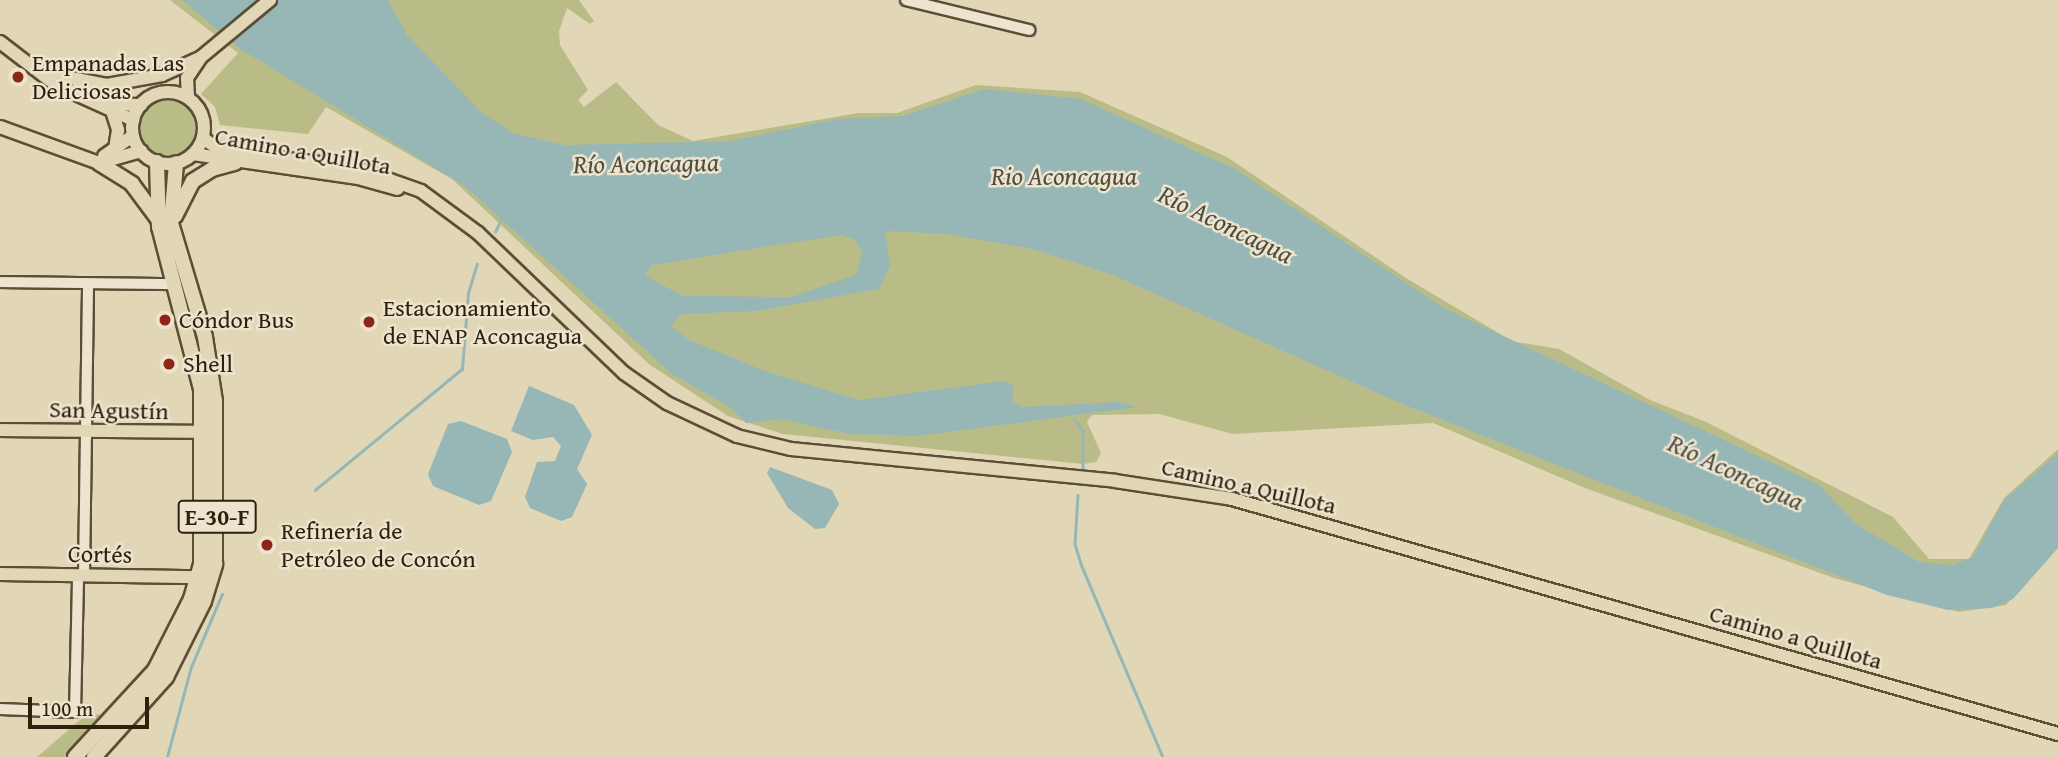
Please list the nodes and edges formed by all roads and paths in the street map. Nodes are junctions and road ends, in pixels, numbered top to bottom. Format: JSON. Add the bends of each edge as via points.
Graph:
{"nodes":[{"id":1,"x":270,"y":0,"type":"edge"},
{"id":2,"x":906,"y":0,"type":"edge"},
{"id":3,"x":1028,"y":30,"type":"dead end"},
{"id":4,"x":0,"y":42,"type":"edge"},
{"id":5,"x":200,"y":58,"type":"junction"},
{"id":6,"x":176,"y":69,"type":"junction"},
{"id":7,"x":40,"y":72,"type":"junction"},
{"id":8,"x":56,"y":85,"type":"junction"},
{"id":9,"x":154,"y":95,"type":"junction"},
{"id":10,"x":188,"y":97,"type":"junction"},
{"id":11,"x":141,"y":105,"type":"junction"},
{"id":12,"x":112,"y":111,"type":"junction"},
{"id":13,"x":133,"y":120,"type":"junction"},
{"id":14,"x":0,"y":127,"type":"edge"},
{"id":15,"x":133,"y":136,"type":"junction"},
{"id":16,"x":203,"y":138,"type":"junction"},
{"id":17,"x":141,"y":151,"type":"junction"},
{"id":18,"x":114,"y":154,"type":"junction"},
{"id":19,"x":193,"y":154,"type":"junction"},
{"id":20,"x":95,"y":162,"type":"junction"},
{"id":21,"x":157,"y":162,"type":"junction"},
{"id":22,"x":176,"y":163,"type":"junction"},
{"id":23,"x":235,"y":163,"type":"junction"},
{"id":24,"x":158,"y":219,"type":"junction"},
{"id":25,"x":173,"y":231,"type":"junction"},
{"id":26,"x":478,"y":233,"type":"junction"},
{"id":27,"x":0,"y":282,"type":"edge"},
{"id":28,"x":88,"y":284,"type":"junction"},
{"id":29,"x":176,"y":285,"type":"junction"},
{"id":30,"x":0,"y":430,"type":"edge"},
{"id":31,"x":86,"y":431,"type":"junction"},
{"id":32,"x":210,"y":432,"type":"junction"},
{"id":33,"x":0,"y":574,"type":"edge"},
{"id":34,"x":81,"y":575,"type":"junction"},
{"id":35,"x":198,"y":577,"type":"junction"},
{"id":36,"x":0,"y":709,"type":"edge"},
{"id":37,"x":2058,"y":734,"type":"edge"},
{"id":38,"x":75,"y":757,"type":"edge"},
{"id":39,"x":94,"y":757,"type":"edge"}],
"edges":[{"from":1,"to":5,"type":"main road"},
{"from":2,"to":3,"type":"street"},
{"from":4,"to":7,"type":"main road"},
{"from":5,"to":6,"type":"main road"},
{"from":5,"to":10,"type":"main road","via":[[187,78]]},
{"from":6,"to":7,"type":"main road","via":[[107,85]]},
{"from":6,"to":9,"type":"main road"},
{"from":7,"to":8,"type":"main road"},
{"from":8,"to":11,"type":"main road"},
{"from":8,"to":12,"type":"main road"},
{"from":9,"to":10,"type":"main road"},
{"from":9,"to":11,"type":"main road"},
{"from":10,"to":16,"type":"main road","via":[[202,116]]},
{"from":11,"to":13,"type":"main road"},
{"from":12,"to":13,"type":"main road"},
{"from":12,"to":18,"type":"main road","via":[[118,130]]},
{"from":13,"to":15,"type":"main road"},
{"from":14,"to":20,"type":"main road"},
{"from":15,"to":17,"type":"main road"},
{"from":15,"to":18,"type":"main road"},
{"from":16,"to":19,"type":"main road"},
{"from":16,"to":26,"type":"main road","name":"Camino a Quillota","via":[[221,151],[353,167],[395,179],[444,205]]},
{"from":17,"to":20,"type":"main road"},
{"from":17,"to":21,"type":"main road"},
{"from":18,"to":20,"type":"main road"},
{"from":19,"to":22,"type":"main road"},
{"from":19,"to":23,"type":"main road","name":"Camino a Quillota"},
{"from":20,"to":24,"type":"highway","via":[[132,184]]},
{"from":21,"to":22,"type":"main road"},
{"from":21,"to":24,"type":"highway","number":"E-30-F"},
{"from":22,"to":25,"type":"highway","number":"E-30-F","via":[[170,196]]},
{"from":23,"to":25,"type":"highway","via":[[212,169],[193,181],[179,201]]},
{"from":23,"to":26,"type":"main road","name":"Camino a Quillota","via":[[383,184]]},
{"from":24,"to":29,"type":"highway","number":"E-30-F"},
{"from":25,"to":32,"type":"highway","number":"E-30-F","via":[[206,344]]},
{"from":26,"to":37,"type":"main road","name":"Camino a Quillota","via":[[624,373],[667,403],[737,436],[791,449],[1115,481],[1232,499]]},
{"from":27,"to":28,"type":"street"},
{"from":28,"to":29,"type":"street"},
{"from":28,"to":31,"type":"street"},
{"from":29,"to":32,"type":"highway","number":"E-30-F"},
{"from":30,"to":31,"type":"main road","name":"San Agustín"},
{"from":31,"to":32,"type":"main road","name":"San Agustín"},
{"from":31,"to":34,"type":"street"},
{"from":32,"to":35,"type":"highway","number":"E-30-F"},
{"from":32,"to":39,"type":"highway","number":"E-30-F","via":[[216,546],[208,592],[157,691]]},
{"from":33,"to":34,"type":"main road","name":"Cortés"},
{"from":34,"to":35,"type":"main road","name":"Cortés"},
{"from":34,"to":36,"type":"street","via":[[75,712]]},
{"from":35,"to":38,"type":"highway","number":"E-30-F","via":[[151,676]]}]}
